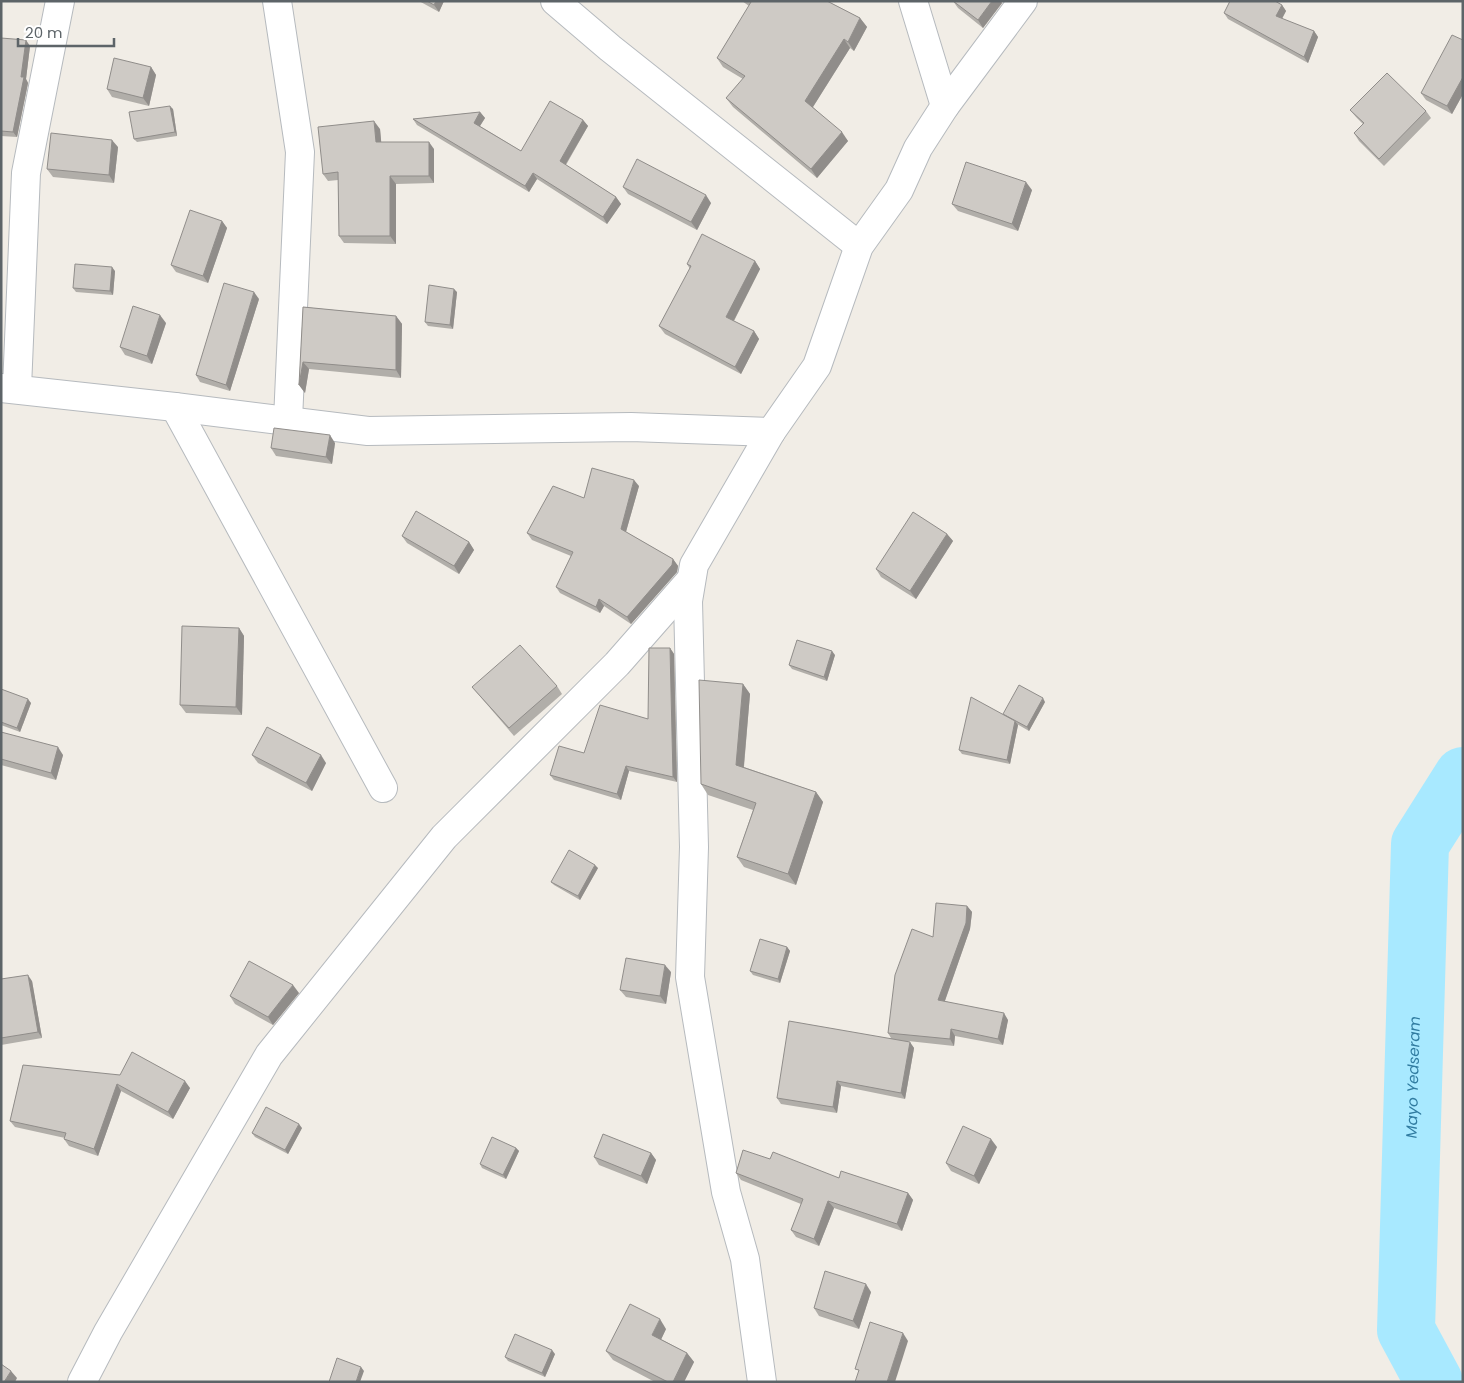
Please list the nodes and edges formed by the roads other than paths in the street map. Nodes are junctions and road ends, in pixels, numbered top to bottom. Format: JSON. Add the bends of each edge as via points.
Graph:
{"nodes":[{"id":1,"x":60,"y":1,"type":"edge"},
{"id":2,"x":277,"y":1,"type":"edge"},
{"id":3,"x":555,"y":1,"type":"edge"},
{"id":4,"x":913,"y":1,"type":"edge"},
{"id":5,"x":1023,"y":1,"type":"edge"},
{"id":6,"x":946,"y":106,"type":"junction"},
{"id":7,"x":859,"y":246,"type":"junction"},
{"id":8,"x":9,"y":388,"type":"edge"},
{"id":9,"x":175,"y":406,"type":"junction"},
{"id":10,"x":288,"y":420,"type":"junction"},
{"id":11,"x":771,"y":432,"type":"junction"},
{"id":12,"x":690,"y":582,"type":"junction"},
{"id":13,"x":383,"y":788,"type":"dead end"},
{"id":14,"x":82,"y":1382,"type":"edge"},
{"id":15,"x":762,"y":1382,"type":"edge"}],
"edges":[{"from":1,"to":8,"type":"street","via":[[26,173]]},
{"from":2,"to":10,"type":"street","via":[[300,152]]},
{"from":3,"to":7,"type":"street"},
{"from":4,"to":6,"type":"street"},
{"from":5,"to":6,"type":"street"},
{"from":6,"to":7,"type":"street","via":[[918,148],[899,190]]},
{"from":7,"to":11,"type":"street","via":[[817,366]]},
{"from":8,"to":9,"type":"street"},
{"from":9,"to":10,"type":"street"},
{"from":9,"to":13,"type":"street"},
{"from":10,"to":11,"type":"street","via":[[368,431],[631,427]]},
{"from":11,"to":12,"type":"street","via":[[694,565]]},
{"from":12,"to":14,"type":"street","via":[[617,664],[444,837],[269,1055]]},
{"from":12,"to":15,"type":"street","via":[[694,847],[690,977],[726,1192],[745,1259]]}]}
